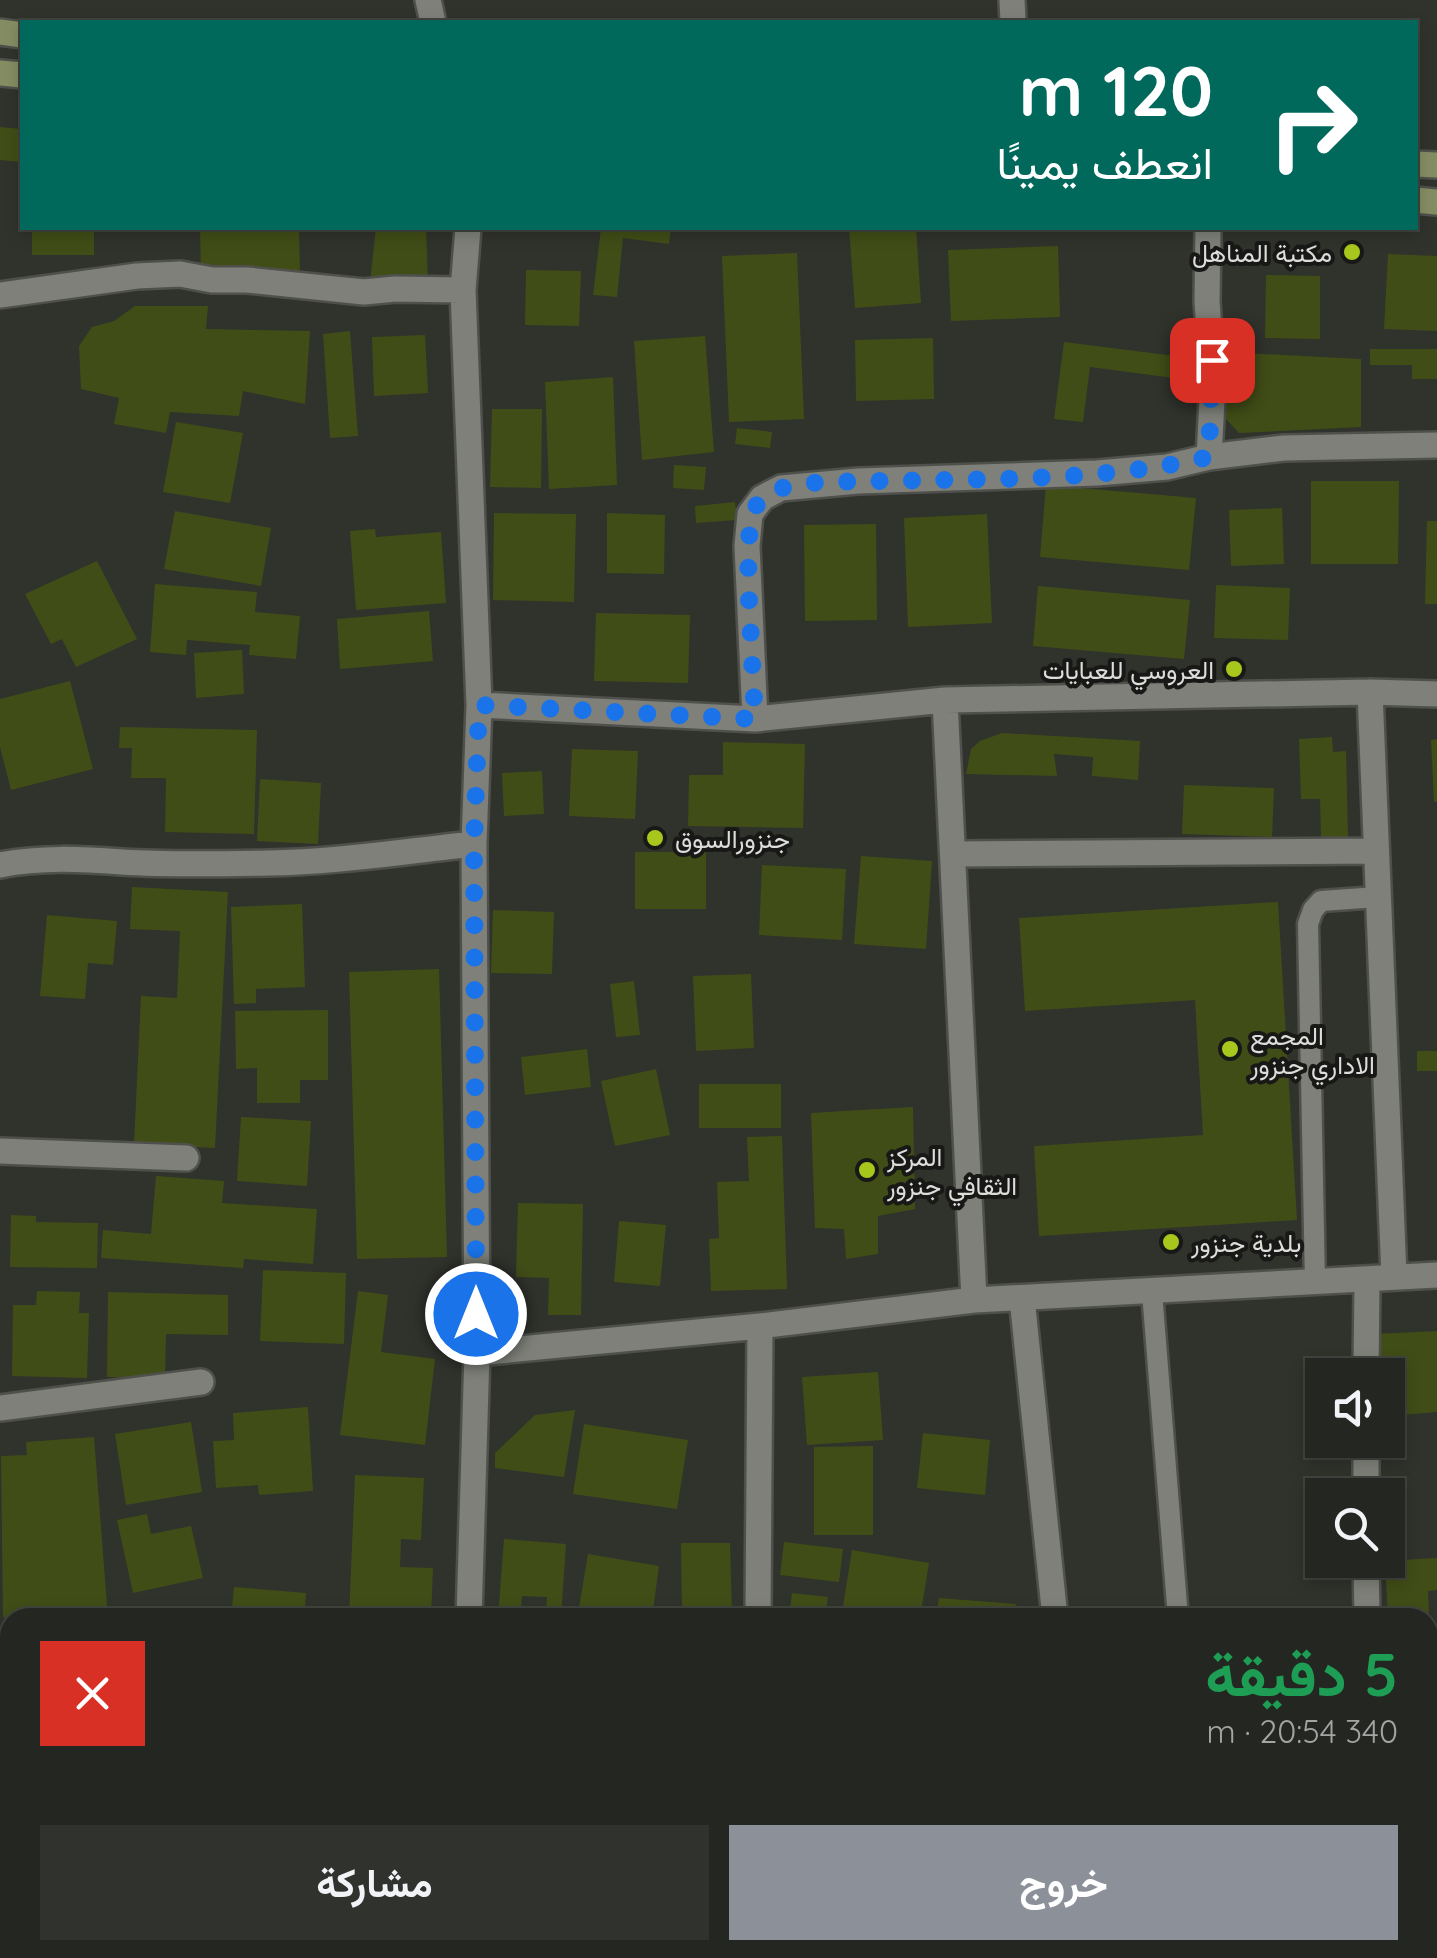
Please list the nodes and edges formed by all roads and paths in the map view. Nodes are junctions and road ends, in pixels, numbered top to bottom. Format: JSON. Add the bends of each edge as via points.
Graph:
{"nodes":[{"id":1,"x":428,"y":0,"type":"edge"},
{"id":2,"x":444,"y":0,"type":"edge"},
{"id":3,"x":468,"y":230,"type":"edge"},
{"id":4,"x":1208,"y":230,"type":"edge"},
{"id":5,"x":463,"y":290,"type":"junction"},
{"id":6,"x":0,"y":295,"type":"edge"},
{"id":7,"x":1437,"y":445,"type":"edge"},
{"id":8,"x":1209,"y":457,"type":"junction"},
{"id":9,"x":1370,"y":692,"type":"junction"},
{"id":10,"x":1437,"y":694,"type":"edge"},
{"id":11,"x":945,"y":700,"type":"junction"},
{"id":12,"x":479,"y":705,"type":"junction"},
{"id":13,"x":755,"y":719,"type":"junction"},
{"id":14,"x":474,"y":844,"type":"junction"},
{"id":15,"x":1376,"y":852,"type":"junction"},
{"id":16,"x":953,"y":854,"type":"junction"},
{"id":17,"x":0,"y":865,"type":"edge"},
{"id":18,"x":1378,"y":897,"type":"junction"},
{"id":19,"x":0,"y":1151,"type":"edge"},
{"id":20,"x":186,"y":1158,"type":"dead end"},
{"id":21,"x":1437,"y":1275,"type":"edge"},
{"id":22,"x":1394,"y":1276,"type":"junction"},
{"id":23,"x":1366,"y":1281,"type":"junction"},
{"id":24,"x":1314,"y":1283,"type":"junction"},
{"id":25,"x":1152,"y":1292,"type":"junction"},
{"id":26,"x":1022,"y":1298,"type":"junction"},
{"id":27,"x":974,"y":1300,"type":"junction"},
{"id":28,"x":760,"y":1326,"type":"junction"},
{"id":29,"x":477,"y":1353,"type":"junction"},
{"id":30,"x":1366,"y":1358,"type":"edge"},
{"id":31,"x":200,"y":1382,"type":"dead end"},
{"id":32,"x":0,"y":1408,"type":"edge"},
{"id":33,"x":1367,"y":1578,"type":"edge"},
{"id":34,"x":469,"y":1608,"type":"edge"},
{"id":35,"x":758,"y":1608,"type":"edge"},
{"id":36,"x":1054,"y":1608,"type":"edge"},
{"id":37,"x":1177,"y":1608,"type":"edge"},
{"id":38,"x":1368,"y":1608,"type":"edge"}],
"edges":[{"from":1,"to":2,"type":"street"},
{"from":3,"to":5,"type":"street"},
{"from":4,"to":8,"type":"street","via":[[1214,380]]},
{"from":5,"to":6,"type":"street","via":[[364,292],[180,274]]},
{"from":5,"to":12,"type":"street"},
{"from":7,"to":8,"type":"street","via":[[1284,448]]},
{"from":8,"to":13,"type":"street","via":[[1097,473],[808,483],[762,498],[750,514],[747,546]]},
{"from":9,"to":10,"type":"street"},
{"from":9,"to":11,"type":"street"},
{"from":9,"to":15,"type":"street"},
{"from":11,"to":13,"type":"street"},
{"from":11,"to":16,"type":"street"},
{"from":12,"to":13,"type":"street"},
{"from":12,"to":14,"type":"street"},
{"from":14,"to":17,"type":"street","via":[[267,863],[87,858]]},
{"from":14,"to":29,"type":"street"},
{"from":15,"to":16,"type":"street"},
{"from":15,"to":18,"type":"street"},
{"from":16,"to":27,"type":"street"},
{"from":18,"to":22,"type":"street"},
{"from":18,"to":24,"type":"lane","via":[[1321,901],[1308,924]]},
{"from":19,"to":20,"type":"street"},
{"from":21,"to":22,"type":"street"},
{"from":22,"to":23,"type":"street"},
{"from":23,"to":24,"type":"street"},
{"from":23,"to":30,"type":"street"},
{"from":24,"to":25,"type":"street"},
{"from":25,"to":26,"type":"street"},
{"from":25,"to":37,"type":"lane"},
{"from":26,"to":27,"type":"street"},
{"from":26,"to":36,"type":"street"},
{"from":27,"to":28,"type":"street"},
{"from":28,"to":29,"type":"street"},
{"from":28,"to":35,"type":"street"},
{"from":29,"to":34,"type":"street"},
{"from":31,"to":32,"type":"street"},
{"from":33,"to":38,"type":"street"}]}
